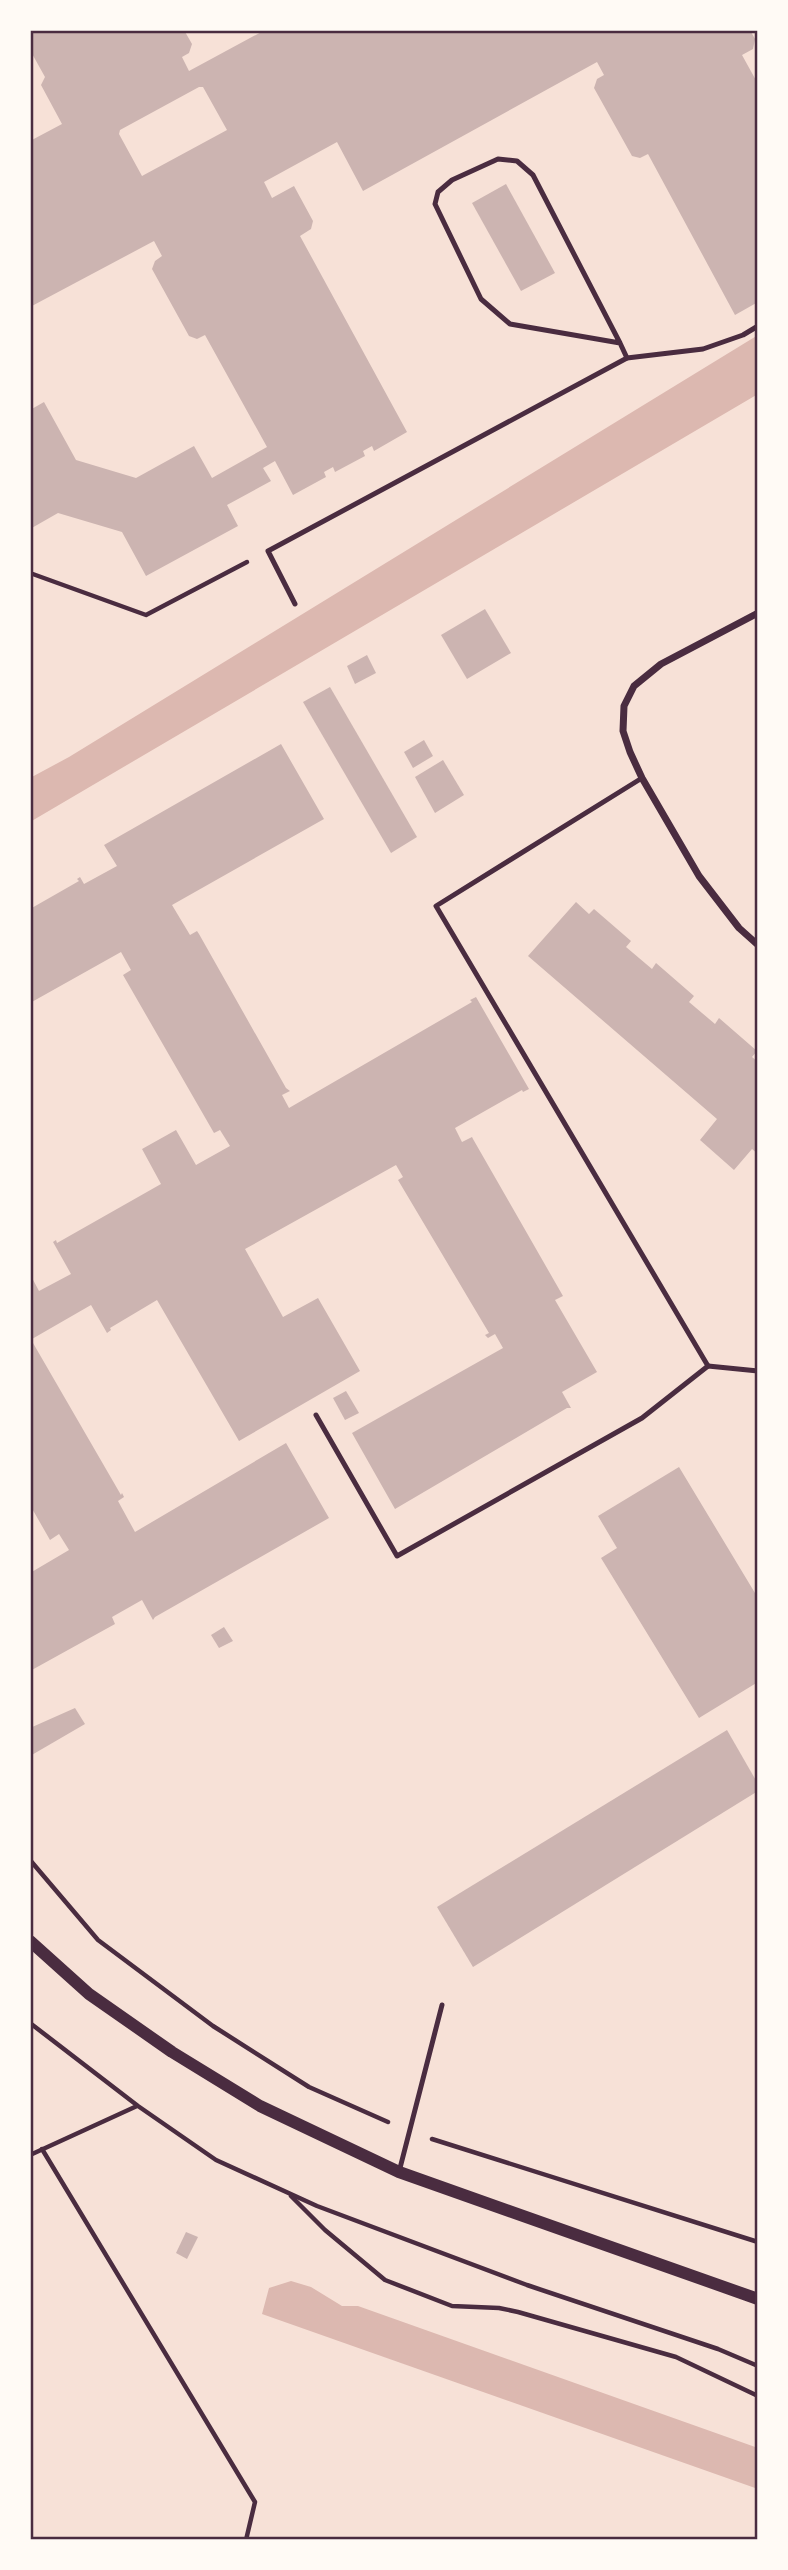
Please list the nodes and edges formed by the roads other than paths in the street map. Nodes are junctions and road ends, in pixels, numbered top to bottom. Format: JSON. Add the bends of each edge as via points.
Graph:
{"nodes":[{"id":1,"x":758,"y":326,"type":"edge"},
{"id":2,"x":620,"y":344,"type":"junction"},
{"id":3,"x":627,"y":358,"type":"junction"},
{"id":4,"x":295,"y":604,"type":"dead end"},
{"id":5,"x":758,"y":613,"type":"edge"},
{"id":6,"x":642,"y":778,"type":"junction"},
{"id":7,"x":758,"y":945,"type":"edge"},
{"id":8,"x":708,"y":1366,"type":"junction"},
{"id":9,"x":758,"y":1371,"type":"edge"},
{"id":10,"x":316,"y":1415,"type":"dead end"},
{"id":11,"x":30,"y":1941,"type":"edge"},
{"id":12,"x":442,"y":2005,"type":"dead end"},
{"id":13,"x":399,"y":2172,"type":"junction"},
{"id":14,"x":758,"y":2299,"type":"edge"}],
"edges":[{"from":1,"to":3,"type":"lane","via":[[703,349]]},
{"from":2,"to":2,"type":"lane","via":[[533,175],[517,161],[498,159],[452,180],[438,192],[435,204],[481,299],[510,324]]},
{"from":2,"to":3,"type":"lane"},
{"from":3,"to":4,"type":"lane","via":[[268,551]]},
{"from":5,"to":6,"type":"street","via":[[661,664],[635,687],[624,706],[623,731]]},
{"from":6,"to":7,"type":"street","via":[[699,876]]},
{"from":6,"to":8,"type":"lane","via":[[436,906]]},
{"from":8,"to":9,"type":"lane"},
{"from":8,"to":10,"type":"lane","via":[[642,1418],[397,1556]]},
{"from":11,"to":13,"type":"street","via":[[89,1994],[172,2052],[260,2106]]},
{"from":12,"to":13,"type":"lane"},
{"from":13,"to":14,"type":"street"}]}
